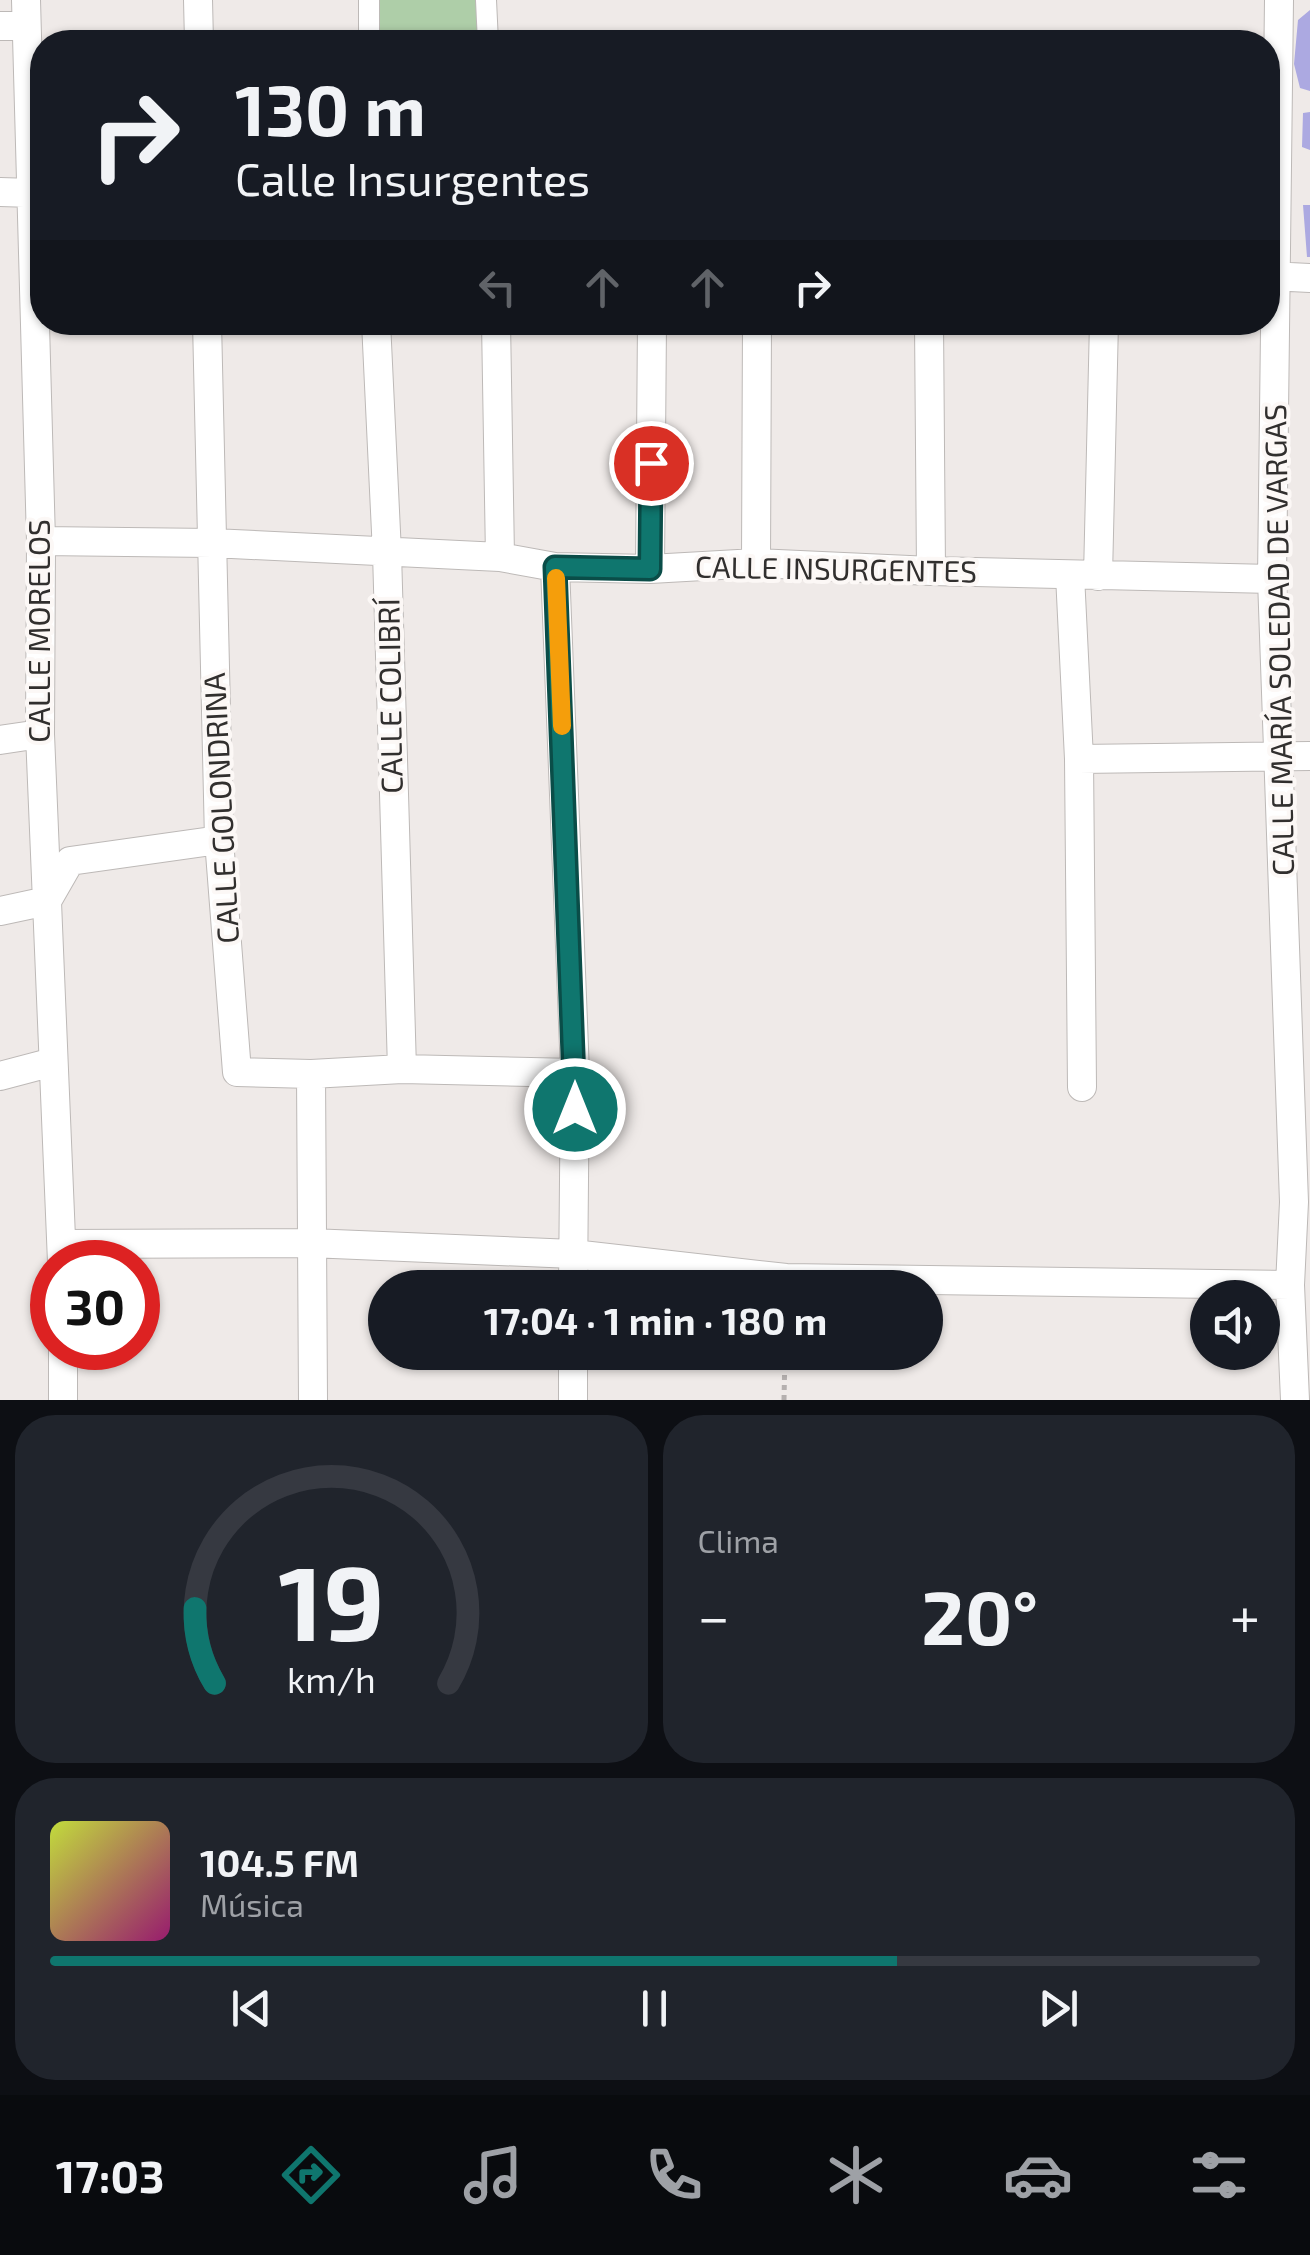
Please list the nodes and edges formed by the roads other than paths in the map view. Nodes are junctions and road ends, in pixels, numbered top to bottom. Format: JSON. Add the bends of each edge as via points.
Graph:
{"nodes":[{"id":1,"x":198,"y":0,"type":"edge"},
{"id":2,"x":369,"y":0,"type":"edge"},
{"id":3,"x":486,"y":0,"type":"edge"},
{"id":4,"x":1279,"y":0,"type":"edge"},
{"id":5,"x":18,"y":18,"type":"edge"},
{"id":6,"x":199,"y":30,"type":"edge"},
{"id":7,"x":370,"y":30,"type":"edge"},
{"id":8,"x":487,"y":30,"type":"edge"},
{"id":9,"x":1278,"y":30,"type":"edge"},
{"id":10,"x":30,"y":168,"type":"edge"},
{"id":11,"x":0,"y":192,"type":"edge"},
{"id":12,"x":30,"y":193,"type":"edge"},
{"id":13,"x":1280,"y":277,"type":"edge"},
{"id":14,"x":1310,"y":278,"type":"edge"},
{"id":15,"x":38,"y":335,"type":"edge"},
{"id":16,"x":207,"y":335,"type":"edge"},
{"id":17,"x":377,"y":335,"type":"edge"},
{"id":18,"x":496,"y":335,"type":"edge"},
{"id":19,"x":652,"y":335,"type":"edge"},
{"id":20,"x":757,"y":335,"type":"edge"},
{"id":21,"x":929,"y":335,"type":"edge"},
{"id":22,"x":1103,"y":335,"type":"edge"},
{"id":23,"x":1272,"y":335,"type":"edge"},
{"id":24,"x":41,"y":542,"type":"junction"},
{"id":25,"x":212,"y":543,"type":"junction"},
{"id":26,"x":387,"y":554,"type":"junction"},
{"id":27,"x":500,"y":557,"type":"junction"},
{"id":28,"x":756,"y":563,"type":"junction"},
{"id":29,"x":555,"y":567,"type":"junction"},
{"id":30,"x":650,"y":569,"type":"junction"},
{"id":31,"x":930,"y":571,"type":"junction"},
{"id":32,"x":1084,"y":576,"type":"junction"},
{"id":33,"x":1272,"y":579,"type":"junction"},
{"id":34,"x":40,"y":734,"type":"junction"},
{"id":35,"x":0,"y":740,"type":"edge"},
{"id":36,"x":1279,"y":756,"type":"junction"},
{"id":37,"x":1310,"y":756,"type":"edge"},
{"id":38,"x":1079,"y":759,"type":"junction"},
{"id":39,"x":219,"y":840,"type":"junction"},
{"id":40,"x":47,"y":900,"type":"junction"},
{"id":41,"x":0,"y":911,"type":"edge"},
{"id":42,"x":52,"y":1062,"type":"junction"},
{"id":43,"x":402,"y":1069,"type":"junction"},
{"id":44,"x":575,"y":1073,"type":"junction"},
{"id":45,"x":311,"y":1074,"type":"junction"},
{"id":46,"x":0,"y":1076,"type":"edge"},
{"id":47,"x":1082,"y":1087,"type":"dead end"},
{"id":48,"x":1302,"y":1202,"type":"edge"},
{"id":49,"x":61,"y":1240,"type":"edge"},
{"id":50,"x":310,"y":1243,"type":"junction"},
{"id":51,"x":160,"y":1250,"type":"edge"},
{"id":52,"x":572,"y":1254,"type":"junction"},
{"id":53,"x":572,"y":1270,"type":"edge"},
{"id":54,"x":1290,"y":1285,"type":"junction"},
{"id":55,"x":62,"y":1370,"type":"edge"},
{"id":56,"x":573,"y":1370,"type":"edge"},
{"id":57,"x":63,"y":1400,"type":"edge"},
{"id":58,"x":313,"y":1400,"type":"edge"},
{"id":59,"x":573,"y":1400,"type":"edge"},
{"id":60,"x":1295,"y":1400,"type":"edge"}],
"edges":[{"from":1,"to":6,"type":"street"},
{"from":2,"to":7,"type":"street"},
{"from":3,"to":8,"type":"street"},
{"from":4,"to":9,"type":"street","name":"CALLE MARÍA SOLEDAD DE VARGAS"},
{"from":5,"to":10,"type":"street","name":"CALLE MORELOS"},
{"from":11,"to":12,"type":"street"},
{"from":13,"to":14,"type":"street"},
{"from":15,"to":24,"type":"street","name":"CALLE MORELOS"},
{"from":16,"to":25,"type":"street","name":"CALLE GOLONDRINA"},
{"from":17,"to":26,"type":"street","name":"CALLE COLIBRÍ"},
{"from":18,"to":27,"type":"street"},
{"from":19,"to":30,"type":"street"},
{"from":20,"to":28,"type":"street"},
{"from":21,"to":31,"type":"street"},
{"from":22,"to":32,"type":"street"},
{"from":23,"to":33,"type":"street","name":"CALLE MARÍA SOLEDAD DE VARGAS"},
{"from":24,"to":25,"type":"street","name":"CALLE INSURGENTES"},
{"from":24,"to":34,"type":"street","name":"CALLE MORELOS"},
{"from":25,"to":26,"type":"street","name":"CALLE INSURGENTES"},
{"from":25,"to":39,"type":"street","name":"CALLE GOLONDRINA"},
{"from":26,"to":27,"type":"street","name":"CALLE INSURGENTES"},
{"from":26,"to":43,"type":"street","name":"CALLE COLIBRÍ"},
{"from":27,"to":29,"type":"street","name":"CALLE INSURGENTES"},
{"from":28,"to":30,"type":"street","name":"CALLE INSURGENTES"},
{"from":28,"to":31,"type":"street","name":"CALLE INSURGENTES"},
{"from":29,"to":30,"type":"street","name":"CALLE INSURGENTES"},
{"from":29,"to":44,"type":"street"},
{"from":31,"to":32,"type":"street","name":"CALLE INSURGENTES"},
{"from":32,"to":33,"type":"street","name":"CALLE INSURGENTES"},
{"from":32,"to":38,"type":"street"},
{"from":33,"to":36,"type":"street","name":"CALLE MARÍA SOLEDAD DE VARGAS"},
{"from":34,"to":35,"type":"street"},
{"from":34,"to":40,"type":"street","name":"CALLE MORELOS"},
{"from":36,"to":37,"type":"street"},
{"from":36,"to":38,"type":"street"},
{"from":36,"to":48,"type":"street","name":"CALLE MARÍA SOLEDAD DE VARGAS"},
{"from":38,"to":47,"type":"street"},
{"from":39,"to":40,"type":"street","via":[[70,861]]},
{"from":39,"to":45,"type":"street","name":"CALLE GOLONDRINA","via":[[238,1072]]},
{"from":40,"to":41,"type":"street"},
{"from":40,"to":42,"type":"street","name":"CALLE MORELOS"},
{"from":42,"to":46,"type":"street"},
{"from":42,"to":49,"type":"street","name":"CALLE MORELOS"},
{"from":43,"to":44,"type":"street"},
{"from":43,"to":45,"type":"street"},
{"from":44,"to":52,"type":"street"},
{"from":45,"to":50,"type":"street"},
{"from":48,"to":54,"type":"street","name":"CALLE MARÍA SOLEDAD DE VARGAS"},
{"from":50,"to":51,"type":"street"},
{"from":50,"to":52,"type":"street"},
{"from":50,"to":58,"type":"street"},
{"from":52,"to":53,"type":"street"},
{"from":52,"to":54,"type":"street","via":[[786,1278]]},
{"from":54,"to":60,"type":"street","name":"CALLE MARÍA SOLEDAD DE VARGAS"},
{"from":55,"to":57,"type":"street"},
{"from":56,"to":59,"type":"street"}]}
